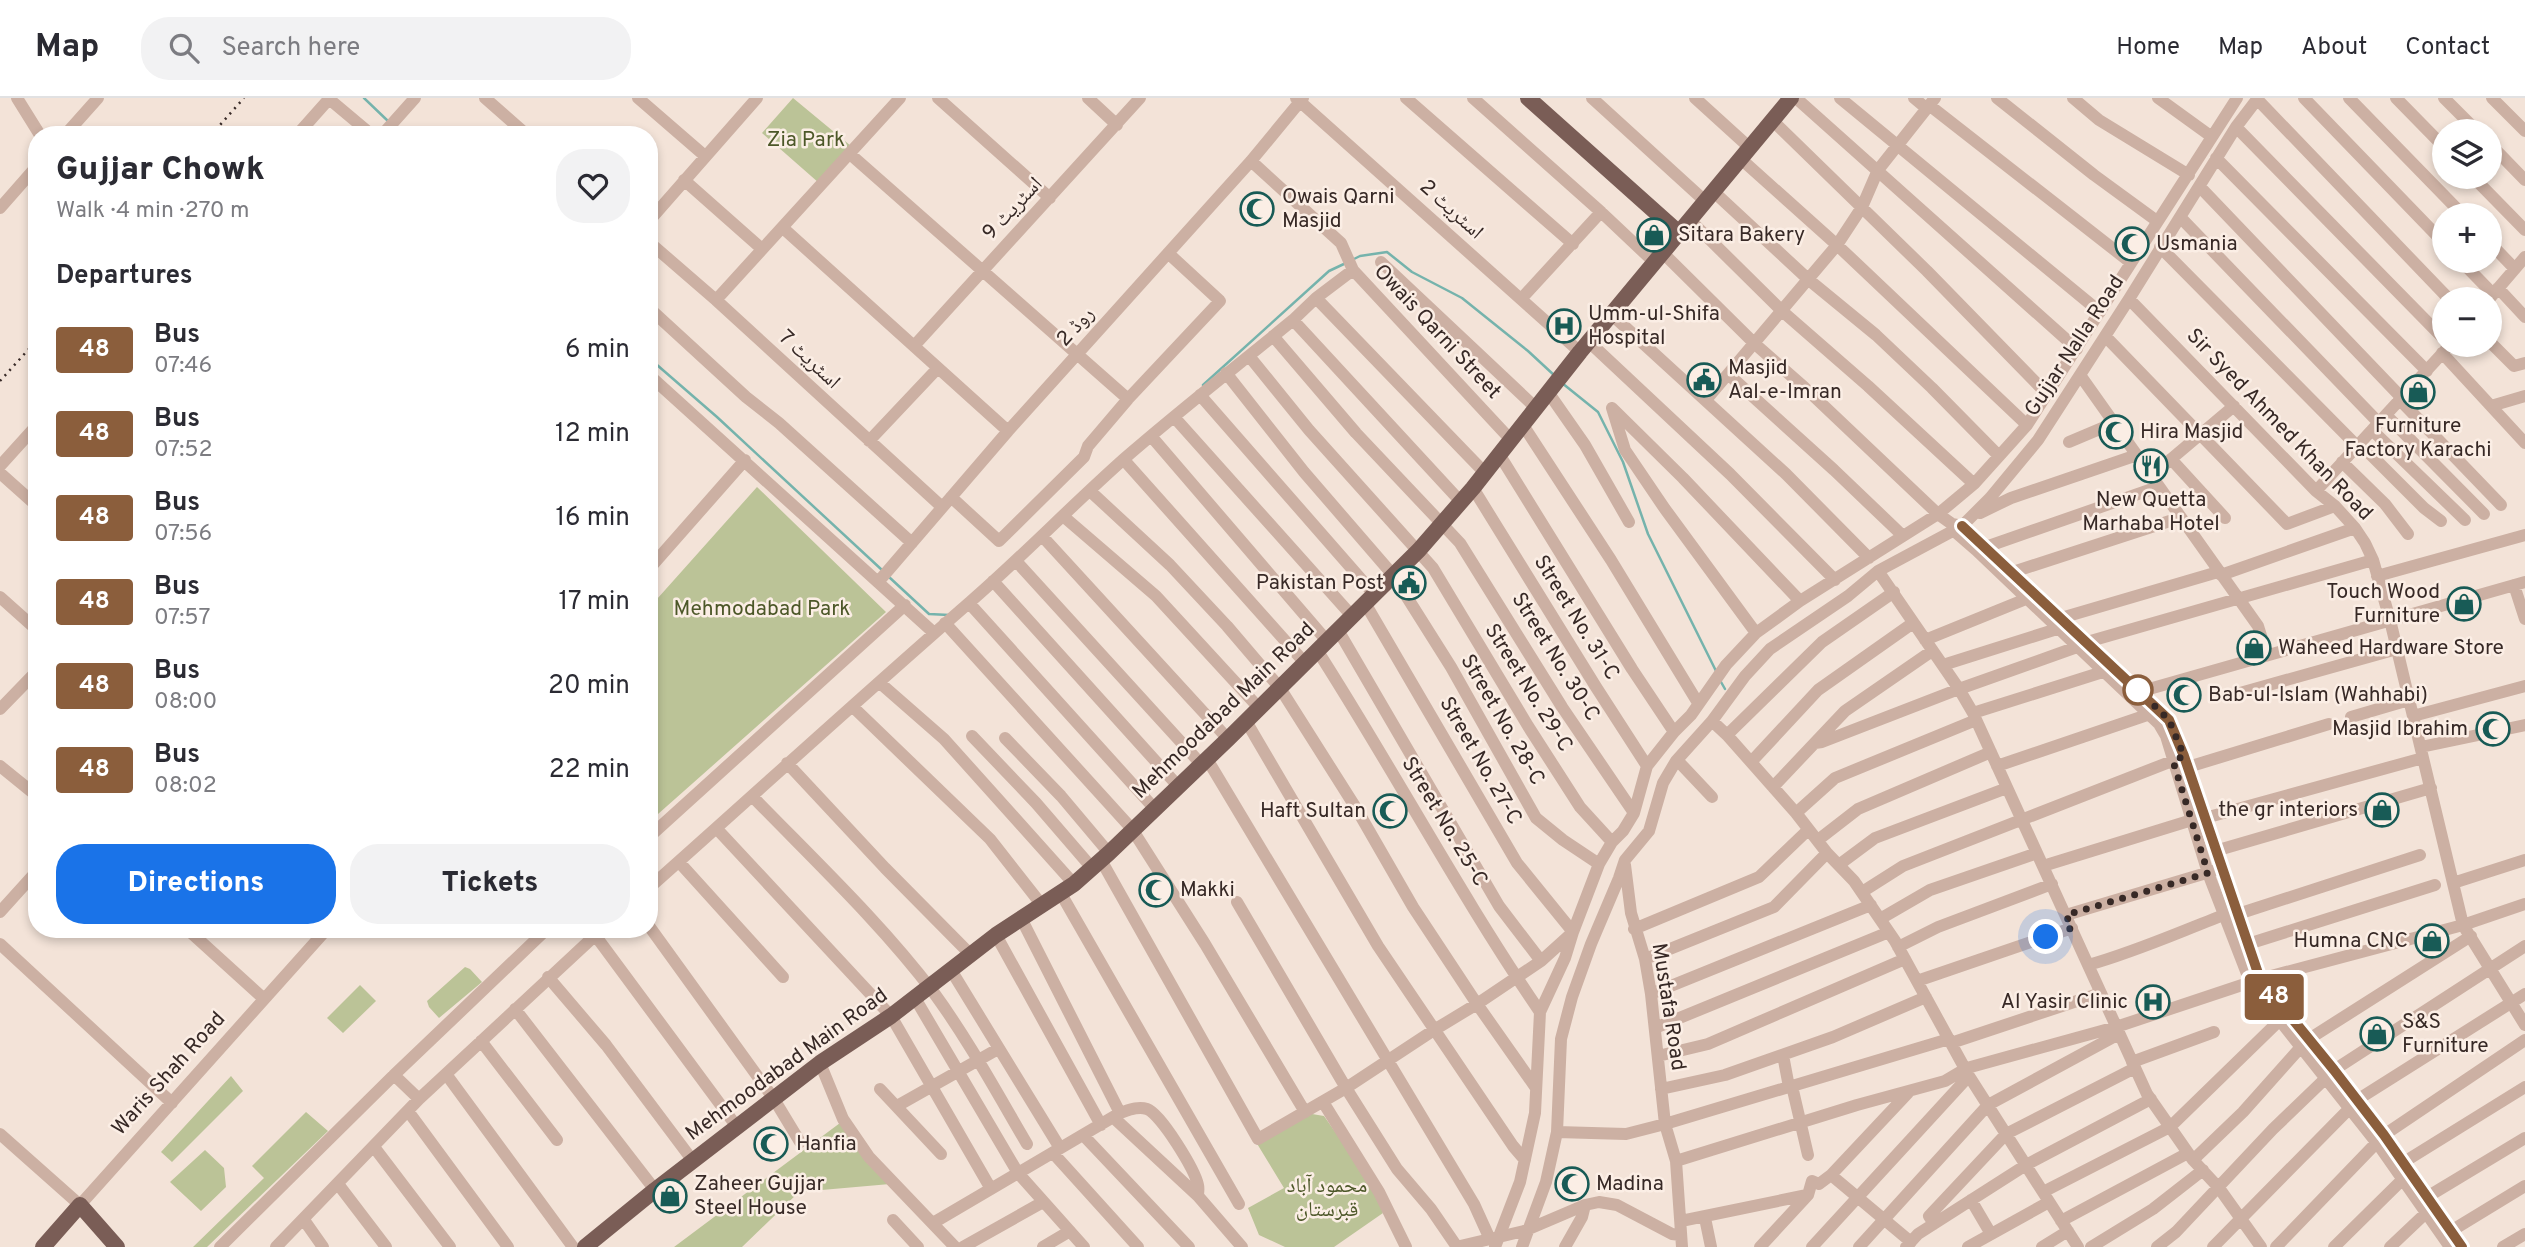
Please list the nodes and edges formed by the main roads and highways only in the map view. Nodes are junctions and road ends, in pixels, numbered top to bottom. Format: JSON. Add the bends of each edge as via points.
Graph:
{"nodes":[{"id":1,"x":1528,"y":98,"type":"edge"},
{"id":2,"x":1791,"y":98,"type":"edge"},
{"id":3,"x":1679,"y":233,"type":"junction"},
{"id":4,"x":43,"y":1247,"type":"edge"},
{"id":5,"x":117,"y":1247,"type":"edge"},
{"id":6,"x":585,"y":1247,"type":"edge"}],
"edges":[{"from":1,"to":3,"type":"main road"},
{"from":2,"to":3,"type":"main road","name":"Mehmoodabad Main Road"},
{"from":3,"to":6,"type":"main road","name":"Mehmoodabad Main Road","via":[[1419,550],[1101,860],[820,1063]]},
{"from":4,"to":5,"type":"main road","name":"Waris Shah Road","via":[[80,1205]]}]}
